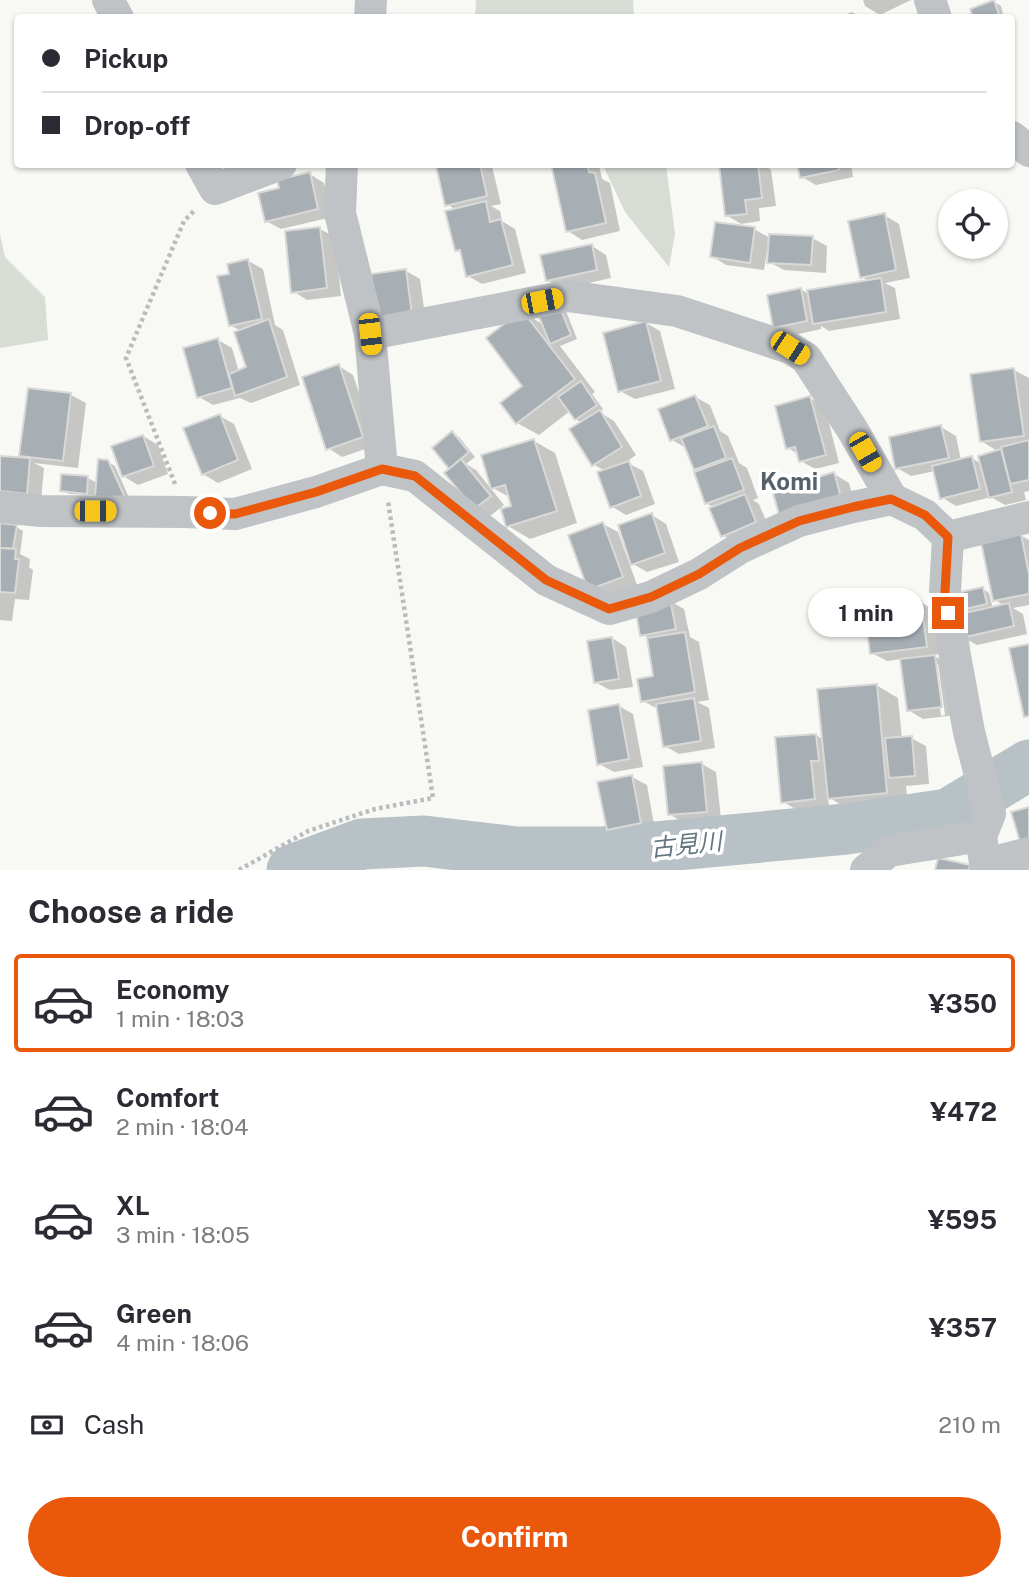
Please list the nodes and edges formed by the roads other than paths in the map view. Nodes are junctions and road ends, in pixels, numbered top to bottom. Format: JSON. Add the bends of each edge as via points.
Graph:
{"nodes":[{"id":1,"x":1015,"y":139,"type":"edge"},
{"id":2,"x":1029,"y":151,"type":"edge"},
{"id":3,"x":259,"y":168,"type":"edge"},
{"id":4,"x":342,"y":168,"type":"edge"},
{"id":5,"x":208,"y":177,"type":"edge"},
{"id":6,"x":370,"y":334,"type":"junction"},
{"id":7,"x":382,"y":469,"type":"junction"},
{"id":8,"x":891,"y":499,"type":"junction"},
{"id":9,"x":0,"y":507,"type":"edge"},
{"id":10,"x":1029,"y":517,"type":"edge"},
{"id":11,"x":948,"y":537,"type":"junction"},
{"id":12,"x":1029,"y":853,"type":"edge"},
{"id":13,"x":984,"y":857,"type":"edge"},
{"id":14,"x":866,"y":870,"type":"edge"}],
"edges":[{"from":1,"to":2,"type":"street"},
{"from":3,"to":5,"type":"street"},
{"from":4,"to":6,"type":"street","via":[[340,213]]},
{"from":6,"to":7,"type":"street"},
{"from":6,"to":8,"type":"street","via":[[567,296],[677,311],[790,348],[806,358]]},
{"from":7,"to":8,"type":"street","via":[[415,476],[546,580],[609,609],[651,597],[799,521]]},
{"from":7,"to":9,"type":"street","via":[[235,514]]},
{"from":8,"to":11,"type":"street","via":[[925,515]]},
{"from":10,"to":11,"type":"street"},
{"from":11,"to":13,"type":"street","via":[[945,592],[990,814]]},
{"from":12,"to":13,"type":"street"},
{"from":13,"to":14,"type":"street","via":[[889,851]]}]}
